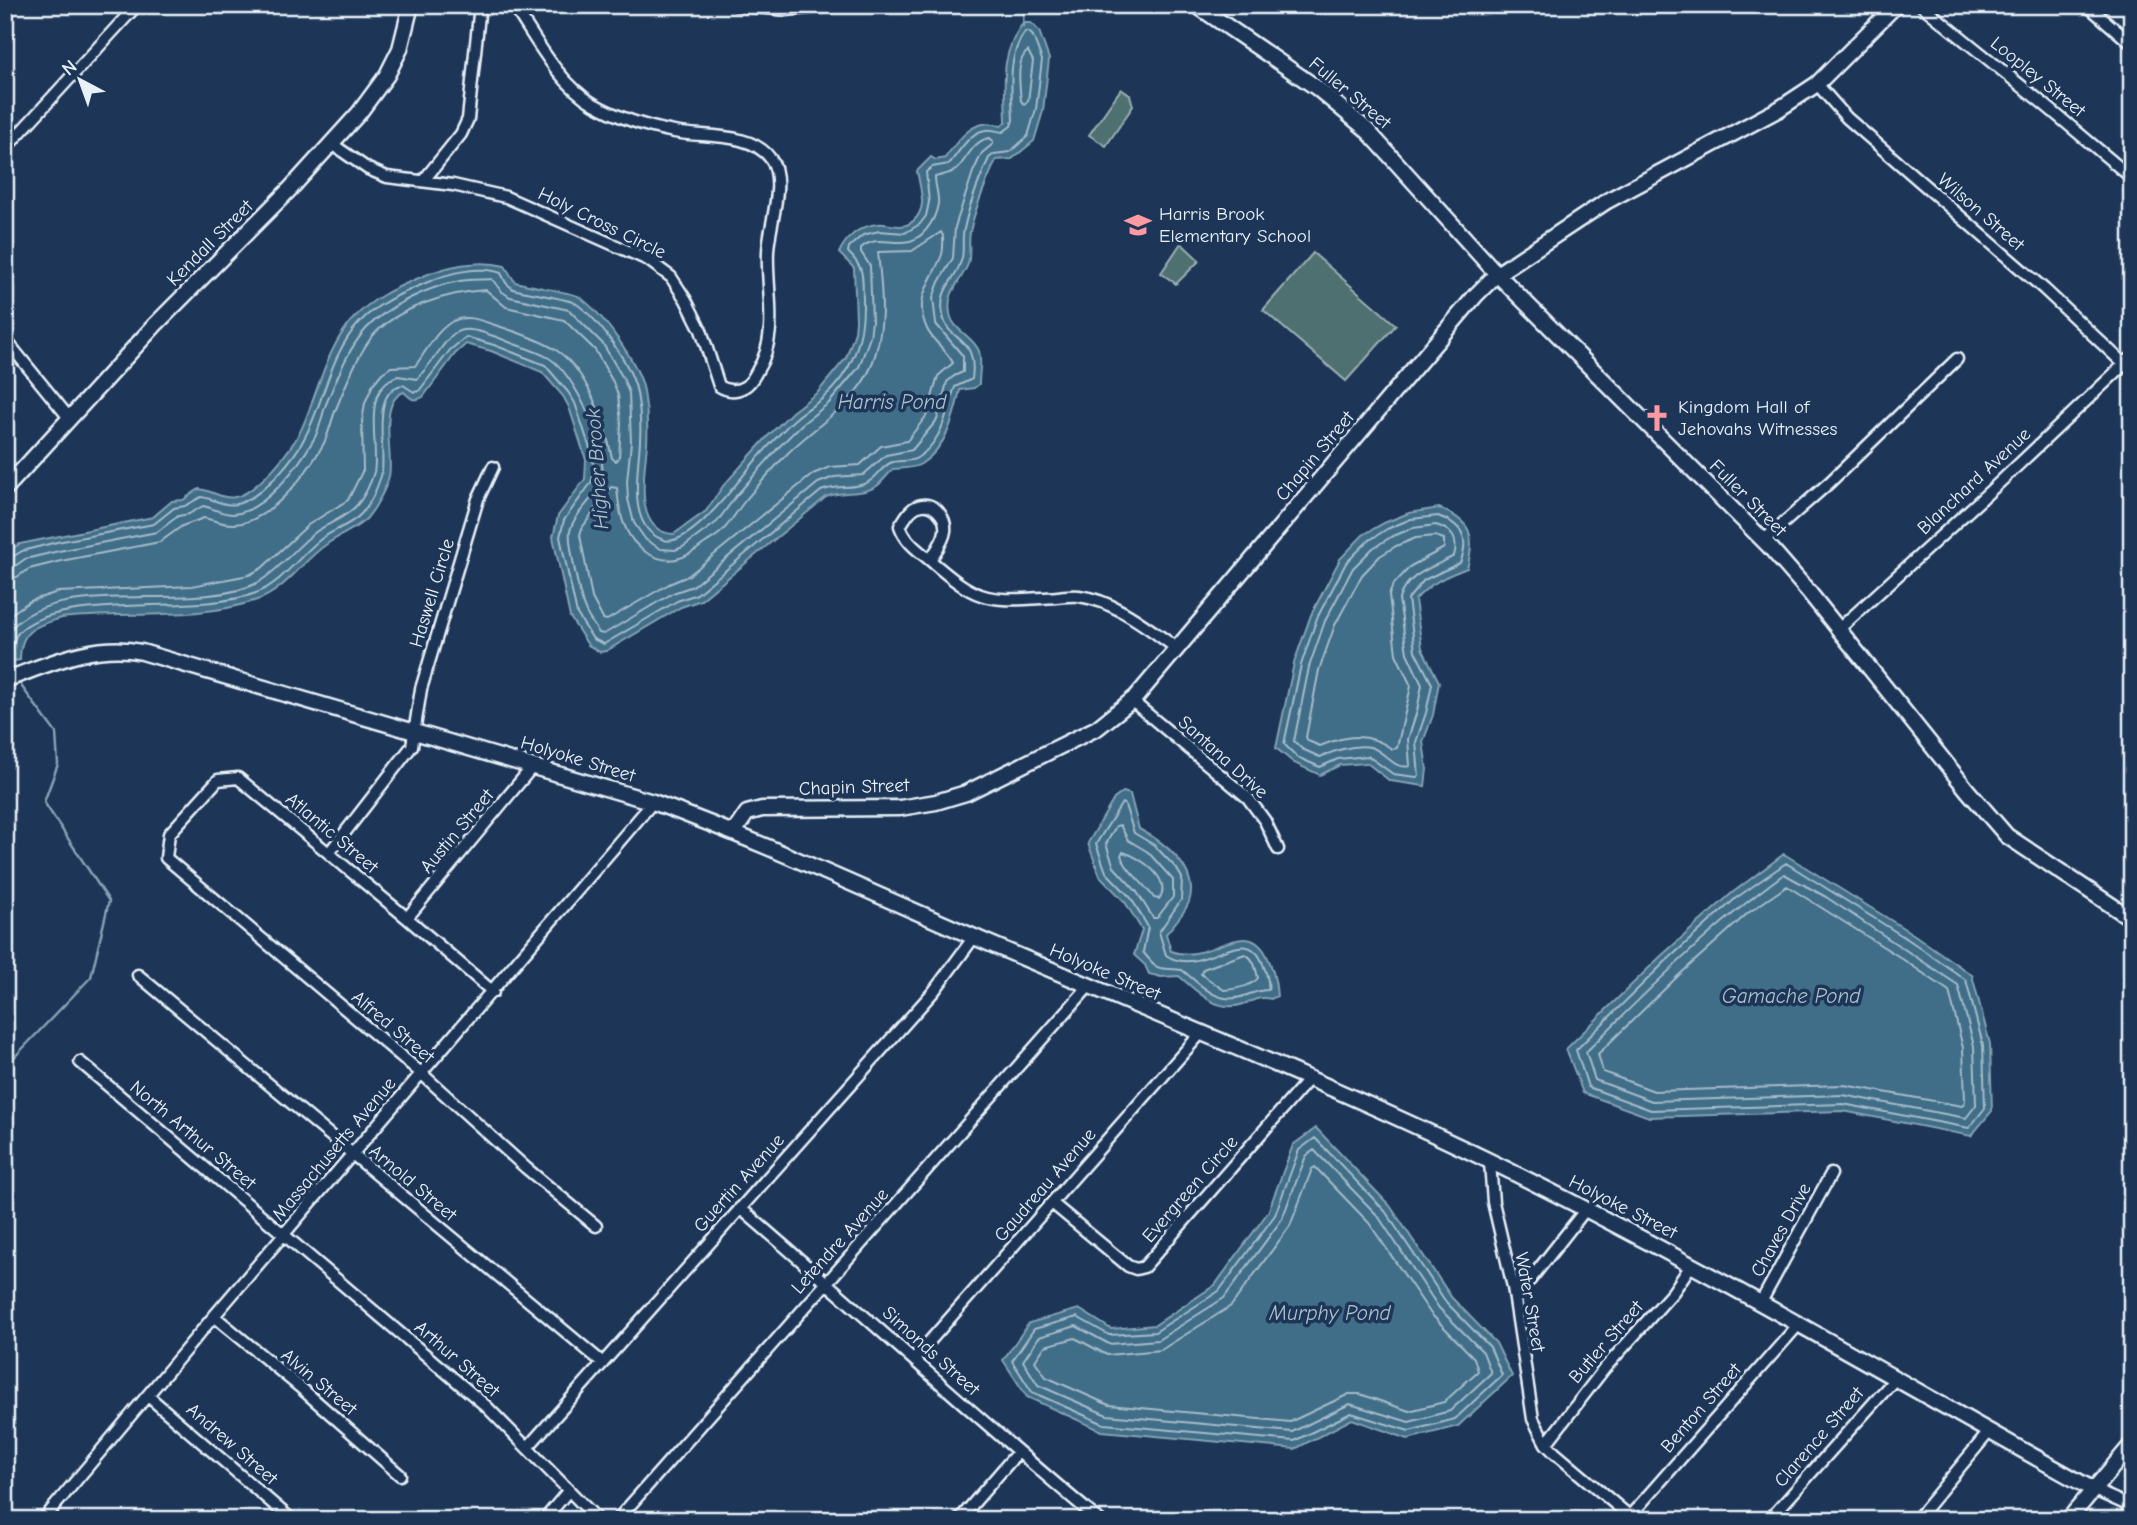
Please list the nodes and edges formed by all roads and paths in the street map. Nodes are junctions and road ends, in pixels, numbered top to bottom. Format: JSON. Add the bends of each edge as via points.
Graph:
{"nodes":[{"id":1,"x":137,"y":5,"type":"edge"},
{"id":2,"x":411,"y":5,"type":"edge"},
{"id":3,"x":481,"y":5,"type":"edge"},
{"id":4,"x":513,"y":5,"type":"edge"},
{"id":5,"x":736,"y":5,"type":"edge"},
{"id":6,"x":844,"y":5,"type":"edge"},
{"id":7,"x":1196,"y":5,"type":"edge"},
{"id":8,"x":1896,"y":5,"type":"edge"},
{"id":9,"x":1921,"y":5,"type":"edge"},
{"id":10,"x":2087,"y":5,"type":"edge"},
{"id":11,"x":2132,"y":44,"type":"edge"},
{"id":12,"x":1817,"y":84,"type":"junction"},
{"id":13,"x":332,"y":144,"type":"junction"},
{"id":14,"x":5,"y":149,"type":"edge"},
{"id":15,"x":2132,"y":178,"type":"edge"},
{"id":16,"x":424,"y":180,"type":"junction"},
{"id":17,"x":1497,"y":274,"type":"junction"},
{"id":18,"x":5,"y":339,"type":"edge"},
{"id":19,"x":1957,"y":359,"type":"dead end"},
{"id":20,"x":2128,"y":360,"type":"edge"},
{"id":21,"x":70,"y":419,"type":"junction"},
{"id":22,"x":493,"y":467,"type":"dead end"},
{"id":23,"x":5,"y":489,"type":"edge"},
{"id":24,"x":1764,"y":540,"type":"junction"},
{"id":25,"x":930,"y":561,"type":"junction"},
{"id":26,"x":1839,"y":629,"type":"junction"},
{"id":27,"x":1178,"y":649,"type":"junction"},
{"id":28,"x":7,"y":679,"type":"edge"},
{"id":29,"x":1132,"y":701,"type":"junction"},
{"id":30,"x":415,"y":732,"type":"junction"},
{"id":31,"x":533,"y":766,"type":"junction"},
{"id":32,"x":653,"y":802,"type":"junction"},
{"id":33,"x":734,"y":832,"type":"junction"},
{"id":34,"x":1278,"y":849,"type":"dead end"},
{"id":35,"x":329,"y":853,"type":"junction"},
{"id":36,"x":166,"y":858,"type":"joint"},
{"id":37,"x":407,"y":918,"type":"junction"},
{"id":38,"x":2132,"y":919,"type":"edge"},
{"id":39,"x":974,"y":937,"type":"junction"},
{"id":40,"x":138,"y":975,"type":"dead end"},
{"id":41,"x":1089,"y":986,"type":"junction"},
{"id":42,"x":493,"y":992,"type":"junction"},
{"id":43,"x":1201,"y":1033,"type":"junction"},
{"id":44,"x":80,"y":1062,"type":"dead end"},
{"id":45,"x":421,"y":1073,"type":"junction"},
{"id":46,"x":1309,"y":1079,"type":"junction"},
{"id":47,"x":352,"y":1155,"type":"junction"},
{"id":48,"x":1490,"y":1163,"type":"junction"},
{"id":49,"x":1831,"y":1174,"type":"dead end"},
{"id":50,"x":1053,"y":1204,"type":"junction"},
{"id":51,"x":740,"y":1208,"type":"junction"},
{"id":52,"x":1586,"y":1209,"type":"junction"},
{"id":53,"x":596,"y":1226,"type":"dead end"},
{"id":54,"x":284,"y":1235,"type":"junction"},
{"id":55,"x":1692,"y":1264,"type":"junction"},
{"id":56,"x":827,"y":1282,"type":"junction"},
{"id":57,"x":1513,"y":1287,"type":"junction"},
{"id":58,"x":1761,"y":1302,"type":"junction"},
{"id":59,"x":214,"y":1316,"type":"junction"},
{"id":60,"x":1799,"y":1324,"type":"junction"},
{"id":61,"x":914,"y":1359,"type":"junction"},
{"id":62,"x":603,"y":1363,"type":"junction"},
{"id":63,"x":1895,"y":1378,"type":"junction"},
{"id":64,"x":148,"y":1396,"type":"junction"},
{"id":65,"x":1989,"y":1432,"type":"junction"},
{"id":66,"x":1546,"y":1444,"type":"junction"},
{"id":67,"x":2132,"y":1444,"type":"edge"},
{"id":68,"x":527,"y":1448,"type":"junction"},
{"id":69,"x":1017,"y":1452,"type":"junction"},
{"id":70,"x":400,"y":1475,"type":"dead end"},
{"id":71,"x":569,"y":1490,"type":"junction"},
{"id":72,"x":2094,"y":1490,"type":"junction"},
{"id":73,"x":2132,"y":1507,"type":"edge"},
{"id":74,"x":1632,"y":1518,"type":"edge"},
{"id":75,"x":43,"y":1520,"type":"edge"},
{"id":76,"x":292,"y":1520,"type":"edge"},
{"id":77,"x":544,"y":1520,"type":"edge"},
{"id":78,"x":598,"y":1520,"type":"edge"},
{"id":79,"x":617,"y":1520,"type":"edge"},
{"id":80,"x":959,"y":1520,"type":"edge"},
{"id":81,"x":1099,"y":1520,"type":"edge"},
{"id":82,"x":1769,"y":1520,"type":"edge"},
{"id":83,"x":1916,"y":1520,"type":"edge"},
{"id":84,"x":2068,"y":1520,"type":"edge"}],
"edges":[{"from":1,"to":14,"type":"street"},
{"from":2,"to":13,"type":"main road","name":"Kendall Street","via":[[400,49],[387,75]]},
{"from":3,"to":16,"type":"street","via":[[468,119]]},
{"from":4,"to":16,"type":"street","name":"Holy Cross Circle","via":[[570,84],[594,104],[664,130],[746,142],[771,159],[778,181],[768,248],[769,342],[761,365],[744,387],[722,388],[687,300],[655,264],[506,197]]},
{"from":5,"to":6,"type":"street","via":[[786,10]]},
{"from":7,"to":17,"type":"main road","name":"Fuller Street","via":[[1310,82],[1360,123]]},
{"from":8,"to":12,"type":"main road","name":"Chapin Street"},
{"from":9,"to":15,"type":"street","name":"Loopley Street"},
{"from":10,"to":11,"type":"street"},
{"from":12,"to":17,"type":"main road","name":"Chapin Street","via":[[1607,201]]},
{"from":12,"to":20,"type":"street","name":"Wilson Street","via":[[1847,118]]},
{"from":13,"to":16,"type":"street","name":"Holy Cross Circle","via":[[387,177]]},
{"from":13,"to":21,"type":"main road","name":"Kendall Street"},
{"from":17,"to":24,"type":"main road","name":"Fuller Street"},
{"from":17,"to":27,"type":"main road","name":"Chapin Street"},
{"from":18,"to":21,"type":"street"},
{"from":19,"to":24,"type":"street"},
{"from":20,"to":26,"type":"street","name":"Blanchard Avenue"},
{"from":21,"to":23,"type":"main road","name":"Kendall Street"},
{"from":22,"to":30,"type":"street","name":"Haswell Circle","via":[[478,499],[425,676]]},
{"from":24,"to":26,"type":"main road","name":"Fuller Street"},
{"from":25,"to":25,"type":"street","via":[[905,540],[901,526],[918,506],[928,505],[945,522],[945,534]]},
{"from":25,"to":27,"type":"street","via":[[957,584],[986,598],[1079,596],[1103,603]]},
{"from":26,"to":38,"type":"main road","name":"Fuller Street","via":[[2007,836]]},
{"from":27,"to":29,"type":"main road","name":"Chapin Street"},
{"from":28,"to":30,"type":"main road","name":"Holyoke Street","via":[[84,653],[133,650]]},
{"from":29,"to":33,"type":"main road","name":"Chapin Street","via":[[1097,729],[966,793],[900,808],[762,809],[747,813]]},
{"from":29,"to":34,"type":"street","name":"Santana Drive","via":[[1248,798]]},
{"from":30,"to":31,"type":"main road","name":"Holyoke Street"},
{"from":30,"to":35,"type":"street","name":"Haswell Circle","via":[[412,746]]},
{"from":31,"to":32,"type":"main road","name":"Holyoke Street"},
{"from":31,"to":37,"type":"street","name":"Austin Street"},
{"from":32,"to":33,"type":"main road","name":"Holyoke Street"},
{"from":32,"to":42,"type":"street","name":"Massachusetts Avenue"},
{"from":33,"to":39,"type":"main road","name":"Holyoke Street"},
{"from":35,"to":36,"type":"street","name":"Atlantic Street","via":[[237,778],[218,780],[169,834]]},
{"from":35,"to":37,"type":"street","name":"Atlantic Street"},
{"from":36,"to":45,"type":"street","name":"Alfred Street"},
{"from":37,"to":42,"type":"street","name":"Atlantic Street"},
{"from":39,"to":41,"type":"main road","name":"Holyoke Street"},
{"from":39,"to":51,"type":"street","name":"Guertin Avenue","via":[[934,991]]},
{"from":40,"to":47,"type":"street","name":"Arnold Street"},
{"from":41,"to":43,"type":"main road","name":"Holyoke Street"},
{"from":41,"to":56,"type":"street","name":"Letendre Avenue"},
{"from":42,"to":45,"type":"street","name":"Massachusetts Avenue"},
{"from":43,"to":46,"type":"main road","name":"Holyoke Street"},
{"from":43,"to":50,"type":"street","name":"Gaudreau Avenue"},
{"from":44,"to":54,"type":"street","name":"North Arthur Street"},
{"from":45,"to":47,"type":"street","name":"Massachusetts Avenue"},
{"from":45,"to":53,"type":"street","name":"Alfred Street"},
{"from":46,"to":48,"type":"main road","name":"Holyoke Street"},
{"from":46,"to":50,"type":"street","name":"Evergreen Circle","via":[[1144,1267],[1128,1266]]},
{"from":47,"to":54,"type":"street","name":"Massachusetts Avenue"},
{"from":47,"to":62,"type":"street","name":"Arnold Street"},
{"from":48,"to":52,"type":"main road","name":"Holyoke Street"},
{"from":48,"to":57,"type":"street","name":"Water Street","via":[[1493,1202]]},
{"from":49,"to":58,"type":"street","name":"Chaves Drive"},
{"from":50,"to":61,"type":"street","name":"Gaudreau Avenue"},
{"from":51,"to":56,"type":"street","name":"Simonds Street"},
{"from":51,"to":62,"type":"street","name":"Guertin Avenue"},
{"from":52,"to":55,"type":"main road","name":"Holyoke Street"},
{"from":52,"to":57,"type":"street","via":[[1530,1280]]},
{"from":54,"to":59,"type":"street","name":"Massachusetts Avenue"},
{"from":54,"to":68,"type":"street","name":"Arthur Street","via":[[486,1406]]},
{"from":55,"to":58,"type":"main road","name":"Holyoke Street"},
{"from":55,"to":66,"type":"street","name":"Butler Street"},
{"from":56,"to":61,"type":"street","name":"Simonds Street"},
{"from":56,"to":79,"type":"street","name":"Letendre Avenue"},
{"from":57,"to":66,"type":"street","name":"Water Street","via":[[1533,1419]]},
{"from":58,"to":60,"type":"main road","name":"Holyoke Street"},
{"from":59,"to":64,"type":"street","name":"Massachusetts Avenue"},
{"from":59,"to":70,"type":"street","name":"Alvin Street"},
{"from":60,"to":63,"type":"main road","name":"Holyoke Street"},
{"from":60,"to":74,"type":"street","name":"Benton Street"},
{"from":61,"to":69,"type":"street","name":"Simonds Street"},
{"from":62,"to":68,"type":"street","name":"Guertin Avenue"},
{"from":63,"to":65,"type":"main road","name":"Holyoke Street"},
{"from":63,"to":82,"type":"street","name":"Clarence Street"},
{"from":64,"to":75,"type":"street","name":"Massachusetts Avenue"},
{"from":64,"to":76,"type":"street","name":"Andrew Street"},
{"from":65,"to":72,"type":"main road","name":"Holyoke Street"},
{"from":65,"to":83,"type":"street"},
{"from":66,"to":74,"type":"street"},
{"from":67,"to":72,"type":"main road"},
{"from":68,"to":71,"type":"street","name":"Arthur Street"},
{"from":69,"to":80,"type":"street"},
{"from":69,"to":81,"type":"street","name":"Simonds Street"},
{"from":71,"to":77,"type":"street"},
{"from":71,"to":78,"type":"street","name":"Arthur Street"},
{"from":72,"to":73,"type":"street","name":"Holyoke Street"},
{"from":72,"to":84,"type":"main road"}]}
